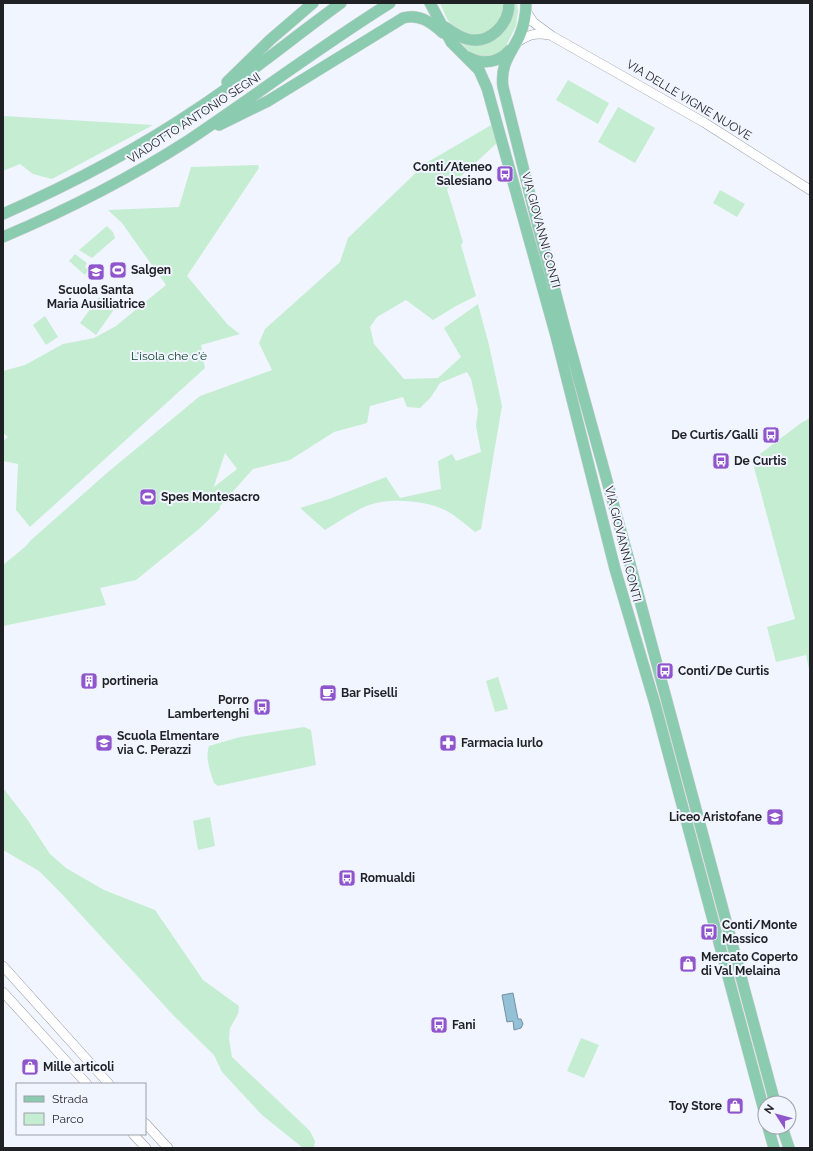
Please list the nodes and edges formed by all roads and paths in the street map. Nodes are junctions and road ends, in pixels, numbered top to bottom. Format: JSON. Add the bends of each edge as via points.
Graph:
{"nodes":[{"id":1,"x":313,"y":3,"type":"edge"},
{"id":2,"x":341,"y":3,"type":"edge"},
{"id":3,"x":390,"y":3,"type":"edge"},
{"id":4,"x":430,"y":3,"type":"edge"},
{"id":5,"x":509,"y":3,"type":"edge"},
{"id":6,"x":525,"y":6,"type":"edge"},
{"id":7,"x":442,"y":24,"type":"junction"},
{"id":8,"x":552,"y":36,"type":"junction"},
{"id":9,"x":452,"y":42,"type":"junction"},
{"id":10,"x":514,"y":45,"type":"junction"},
{"id":11,"x":464,"y":55,"type":"junction"},
{"id":12,"x":200,"y":107,"type":"junction"},
{"id":13,"x":188,"y":140,"type":"junction"},
{"id":14,"x":810,"y":190,"type":"edge"},
{"id":15,"x":3,"y":214,"type":"edge"},
{"id":16,"x":3,"y":237,"type":"edge"},
{"id":17,"x":3,"y":966,"type":"edge"},
{"id":18,"x":3,"y":992,"type":"edge"},
{"id":19,"x":87,"y":1083,"type":"edge"},
{"id":20,"x":108,"y":1083,"type":"edge"},
{"id":21,"x":760,"y":1095,"type":"edge"},
{"id":22,"x":773,"y":1095,"type":"edge"},
{"id":23,"x":146,"y":1124,"type":"edge"},
{"id":24,"x":134,"y":1135,"type":"edge"},
{"id":25,"x":770,"y":1135,"type":"edge"},
{"id":26,"x":785,"y":1135,"type":"edge"},
{"id":27,"x":146,"y":1148,"type":"edge"},
{"id":28,"x":168,"y":1148,"type":"edge"},
{"id":29,"x":774,"y":1148,"type":"edge"},
{"id":30,"x":789,"y":1148,"type":"edge"}],
"edges":[{"from":1,"to":12,"type":"main road"},
{"from":2,"to":12,"type":"main road","name":"VIADOTTO ANTONIO SEGNI"},
{"from":3,"to":13,"type":"main road","name":"VIADOTTO ANTONIO SEGNI"},
{"from":4,"to":7,"type":"main road"},
{"from":5,"to":7,"type":"main road","via":[[508,14],[502,26],[482,39],[463,38]]},
{"from":6,"to":8,"type":"street","name":"VIA DELLE VIGNE NUOVE","via":[[533,22]]},
{"from":6,"to":10,"type":"main road","name":"VIA GIOVANNI CONTI","via":[[522,28]]},
{"from":7,"to":9,"type":"main road","name":"VIA GIOVANNI CONTI"},
{"from":8,"to":10,"type":"street","name":"VIA DELLE VIGNE NUOVE","via":[[531,34]]},
{"from":8,"to":14,"type":"street","name":"VIA DELLE VIGNE NUOVE","via":[[699,119]]},
{"from":9,"to":11,"type":"main road","name":"VIA GIOVANNI CONTI"},
{"from":9,"to":13,"type":"main road","via":[[428,21],[414,16],[403,18],[240,116]]},
{"from":10,"to":11,"type":"main road","via":[[502,57],[493,61],[480,62]]},
{"from":10,"to":22,"type":"main road","name":"VIA GIOVANNI CONTI","via":[[504,64],[502,80],[524,172]]},
{"from":11,"to":21,"type":"main road","name":"VIA GIOVANNI CONTI","via":[[484,78],[502,138],[556,336],[615,569],[655,704]]},
{"from":12,"to":15,"type":"main road","name":"VIADOTTO ANTONIO SEGNI","via":[[96,169]]},
{"from":13,"to":16,"type":"main road","name":"VIADOTTO ANTONIO SEGNI","via":[[100,191]]},
{"from":17,"to":20,"type":"street"},
{"from":18,"to":19,"type":"street"},
{"from":23,"to":28,"type":"street"},
{"from":24,"to":27,"type":"street"},
{"from":25,"to":29,"type":"main road"},
{"from":26,"to":30,"type":"main road"}]}
